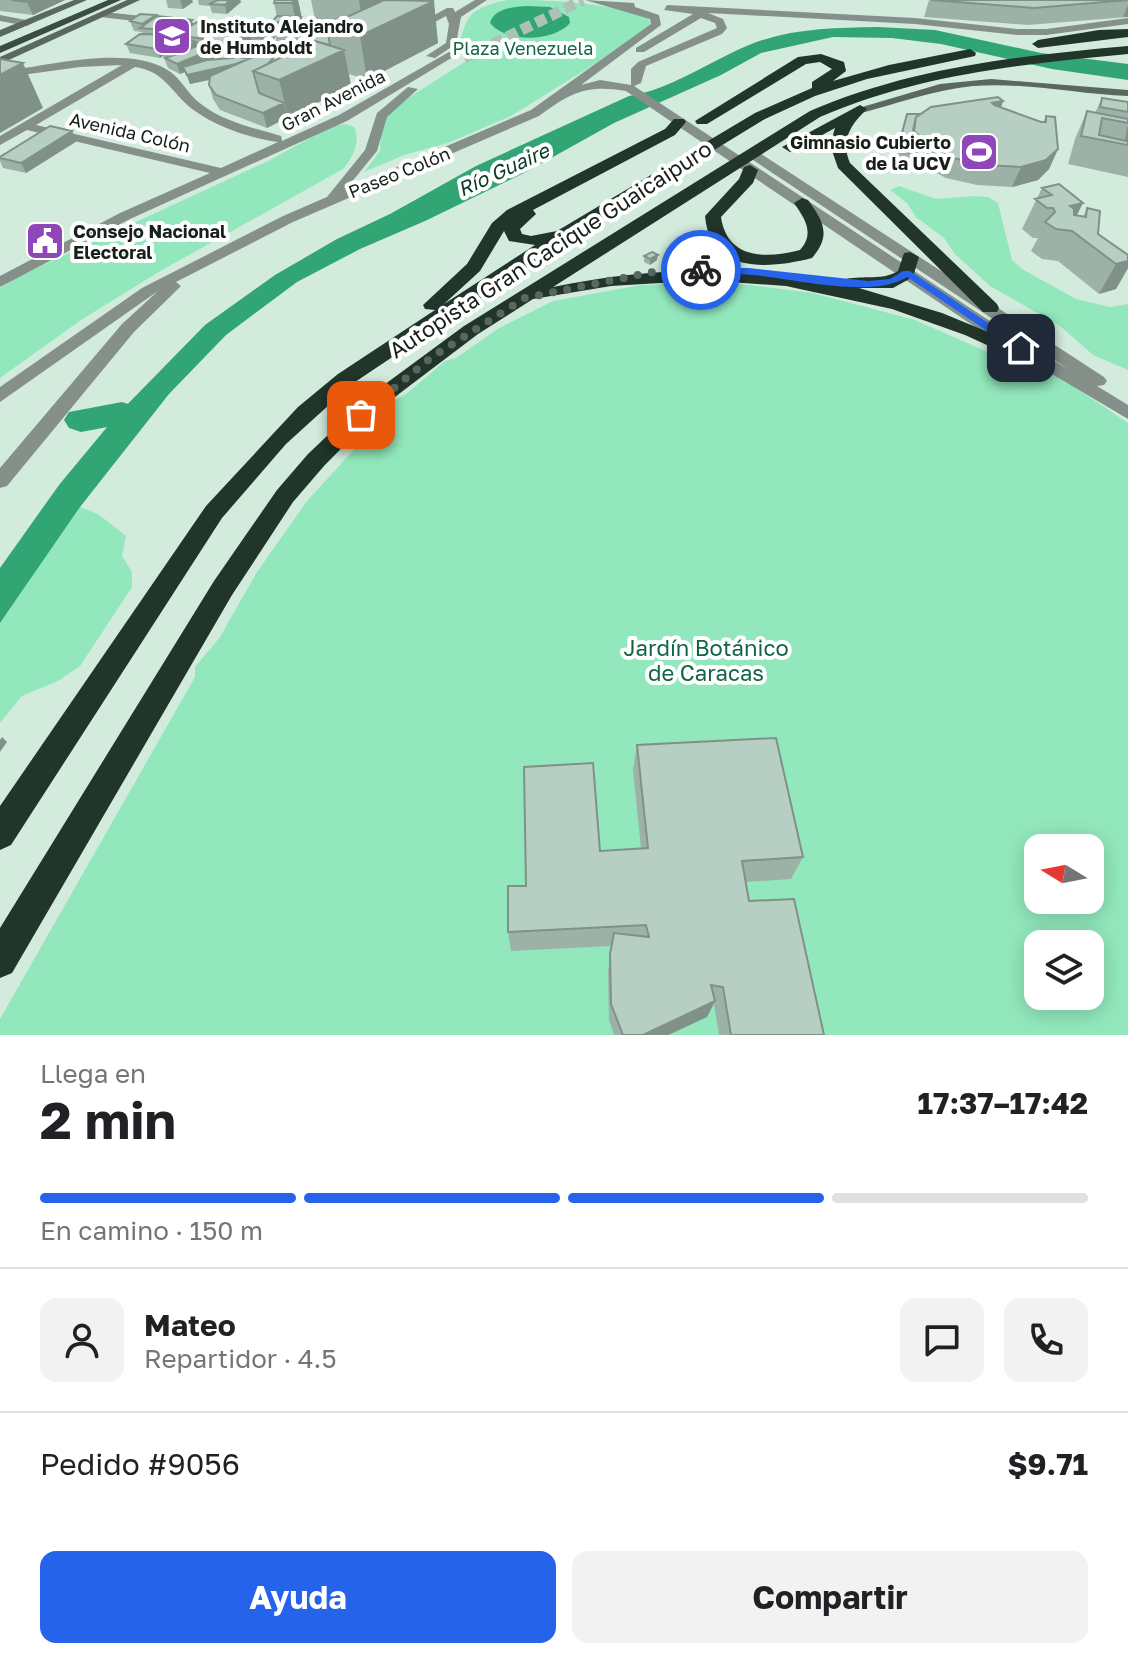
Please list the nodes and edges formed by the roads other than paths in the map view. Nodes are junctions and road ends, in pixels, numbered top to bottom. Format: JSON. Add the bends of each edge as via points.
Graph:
{"nodes":[{"id":1,"x":82,"y":0,"type":"edge"},
{"id":2,"x":102,"y":0,"type":"edge"},
{"id":3,"x":116,"y":0,"type":"edge"},
{"id":4,"x":135,"y":0,"type":"edge"},
{"id":5,"x":460,"y":0,"type":"edge"},
{"id":6,"x":481,"y":0,"type":"edge"},
{"id":7,"x":590,"y":0,"type":"edge"},
{"id":8,"x":720,"y":0,"type":"edge"},
{"id":9,"x":754,"y":0,"type":"edge"},
{"id":10,"x":617,"y":4,"type":"junction"},
{"id":11,"x":704,"y":11,"type":"junction"},
{"id":12,"x":450,"y":13,"type":"junction"},
{"id":13,"x":104,"y":15,"type":"junction"},
{"id":14,"x":835,"y":16,"type":"junction"},
{"id":15,"x":0,"y":18,"type":"edge"},
{"id":16,"x":1128,"y":21,"type":"edge"},
{"id":17,"x":173,"y":22,"type":"edge"},
{"id":18,"x":27,"y":23,"type":"junction"},
{"id":19,"x":201,"y":25,"type":"edge"},
{"id":20,"x":1075,"y":29,"type":"junction"},
{"id":21,"x":1128,"y":31,"type":"edge"},
{"id":22,"x":400,"y":33,"type":"edge"},
{"id":23,"x":0,"y":34,"type":"edge"},
{"id":24,"x":346,"y":37,"type":"edge"},
{"id":25,"x":1037,"y":44,"type":"junction"},
{"id":26,"x":0,"y":47,"type":"edge"},
{"id":27,"x":1128,"y":50,"type":"edge"},
{"id":28,"x":631,"y":54,"type":"junction"},
{"id":29,"x":0,"y":61,"type":"edge"},
{"id":30,"x":133,"y":64,"type":"junction"},
{"id":31,"x":596,"y":70,"type":"junction"},
{"id":32,"x":0,"y":75,"type":"edge"},
{"id":33,"x":940,"y":75,"type":"junction"},
{"id":34,"x":632,"y":86,"type":"junction"},
{"id":35,"x":1128,"y":93,"type":"edge"},
{"id":36,"x":556,"y":97,"type":"junction"},
{"id":37,"x":792,"y":99,"type":"junction"},
{"id":38,"x":858,"y":110,"type":"junction"},
{"id":39,"x":693,"y":123,"type":"junction"},
{"id":40,"x":25,"y":126,"type":"junction"},
{"id":41,"x":277,"y":139,"type":"junction"},
{"id":42,"x":0,"y":141,"type":"edge"},
{"id":43,"x":750,"y":170,"type":"junction"},
{"id":44,"x":226,"y":173,"type":"junction"},
{"id":45,"x":331,"y":199,"type":"junction"},
{"id":46,"x":801,"y":202,"type":"junction"},
{"id":47,"x":566,"y":233,"type":"junction"},
{"id":48,"x":197,"y":265,"type":"junction"},
{"id":49,"x":908,"y":265,"type":"junction"},
{"id":50,"x":2,"y":279,"type":"edge"},
{"id":51,"x":607,"y":281,"type":"junction"},
{"id":52,"x":525,"y":298,"type":"junction"},
{"id":53,"x":990,"y":308,"type":"junction"},
{"id":54,"x":370,"y":362,"type":"junction"},
{"id":55,"x":1042,"y":362,"type":"junction"},
{"id":56,"x":1089,"y":383,"type":"junction"},
{"id":57,"x":0,"y":396,"type":"edge"},
{"id":58,"x":1128,"y":398,"type":"edge"},
{"id":59,"x":1128,"y":413,"type":"edge"},
{"id":60,"x":3,"y":477,"type":"edge"},
{"id":61,"x":0,"y":834,"type":"edge"},
{"id":62,"x":0,"y":961,"type":"edge"}],
"edges":[{"from":1,"to":18,"type":"main road"},
{"from":2,"to":26,"type":"main road"},
{"from":3,"to":26,"type":"main road"},
{"from":4,"to":13,"type":"main road"},
{"from":5,"to":6,"type":"street"},
{"from":6,"to":12,"type":"street"},
{"from":7,"to":10,"type":"street"},
{"from":8,"to":11,"type":"street"},
{"from":9,"to":14,"type":"street"},
{"from":10,"to":11,"type":"street"},
{"from":10,"to":31,"type":"street","via":[[650,14],[656,25]]},
{"from":11,"to":14,"type":"street"},
{"from":11,"to":28,"type":"street"},
{"from":11,"to":34,"type":"street","via":[[722,28],[642,64]]},
{"from":12,"to":22,"type":"street"},
{"from":12,"to":41,"type":"street","via":[[451,44],[443,50]]},
{"from":13,"to":17,"type":"street"},
{"from":13,"to":29,"type":"main road"},
{"from":14,"to":20,"type":"street","via":[[1017,32]]},
{"from":15,"to":18,"type":"street"},
{"from":16,"to":20,"type":"street"},
{"from":18,"to":23,"type":"main road"},
{"from":19,"to":24,"type":"street"},
{"from":20,"to":25,"type":"highway","via":[[1069,36]]},
{"from":21,"to":25,"type":"highway","name":"Autopista Gran Cacique Guaicaipuro"},
{"from":25,"to":37,"type":"highway","name":"Autopista Gran Cacique Guaicaipuro","via":[[851,78]]},
{"from":27,"to":33,"type":"highway","name":"Autopista Gran Cacique Guaicaipuro"},
{"from":28,"to":31,"type":"street"},
{"from":28,"to":34,"type":"street","via":[[621,71]]},
{"from":30,"to":32,"type":"street","via":[[105,62]]},
{"from":30,"to":40,"type":"street"},
{"from":30,"to":41,"type":"street","via":[[162,71],[215,118]]},
{"from":31,"to":36,"type":"street","name":"Paseo Colón"},
{"from":33,"to":38,"type":"highway"},
{"from":33,"to":52,"type":"highway","name":"Autopista Gran Cacique Guaicaipuro","via":[[879,87],[815,114]]},
{"from":34,"to":36,"type":"street","via":[[600,83]]},
{"from":34,"to":39,"type":"street"},
{"from":34,"to":39,"type":"street","via":[[661,109]]},
{"from":35,"to":38,"type":"main road","via":[[988,82]]},
{"from":36,"to":45,"type":"street","name":"Paseo Colón","via":[[504,128]]},
{"from":37,"to":39,"type":"highway","via":[[839,71],[839,65],[821,58],[803,60]]},
{"from":37,"to":47,"type":"highway","name":"Autopista Gran Cacique Guaicaipuro"},
{"from":38,"to":43,"type":"highway"},
{"from":38,"to":53,"type":"highway","via":[[839,134],[837,154],[843,165]]},
{"from":39,"to":46,"type":"street"},
{"from":39,"to":47,"type":"highway","via":[[511,228],[515,237],[531,241]]},
{"from":39,"to":49,"type":"street","via":[[795,181]]},
{"from":39,"to":54,"type":"highway","via":[[513,214],[498,227],[467,275]]},
{"from":40,"to":42,"type":"street"},
{"from":40,"to":44,"type":"street","name":"Avenida Colón"},
{"from":41,"to":44,"type":"street"},
{"from":43,"to":46,"type":"highway","via":[[713,216],[715,234],[732,253],[762,261],[806,254],[819,229]]},
{"from":43,"to":52,"type":"highway","via":[[700,205]]},
{"from":44,"to":45,"type":"street","name":"Gran Avenida","via":[[458,56],[381,116],[371,151]]},
{"from":44,"to":50,"type":"street","via":[[125,216]]},
{"from":45,"to":48,"type":"street","name":"Paseo Colón"},
{"from":46,"to":49,"type":"street"},
{"from":47,"to":54,"type":"highway","name":"Autopista Gran Cacique Guaicaipuro"},
{"from":48,"to":57,"type":"street","name":"Paseo Colón","via":[[147,291]]},
{"from":48,"to":60,"type":"street","name":"Paseo Colón","via":[[128,328]]},
{"from":49,"to":51,"type":"highway","via":[[893,282],[868,284],[703,270]]},
{"from":49,"to":53,"type":"street"},
{"from":49,"to":55,"type":"street"},
{"from":51,"to":52,"type":"highway"},
{"from":51,"to":55,"type":"highway","via":[[748,277],[834,288],[954,323]]},
{"from":52,"to":62,"type":"highway","name":"Autopista Gran Cacique Guaicaipuro","via":[[471,330],[376,401],[285,496],[223,588]]},
{"from":53,"to":56,"type":"street"},
{"from":54,"to":61,"type":"highway","name":"Autopista Gran Cacique Guaicaipuro","via":[[278,439],[214,512]]},
{"from":55,"to":56,"type":"street"},
{"from":56,"to":58,"type":"street"},
{"from":56,"to":59,"type":"street"}]}
